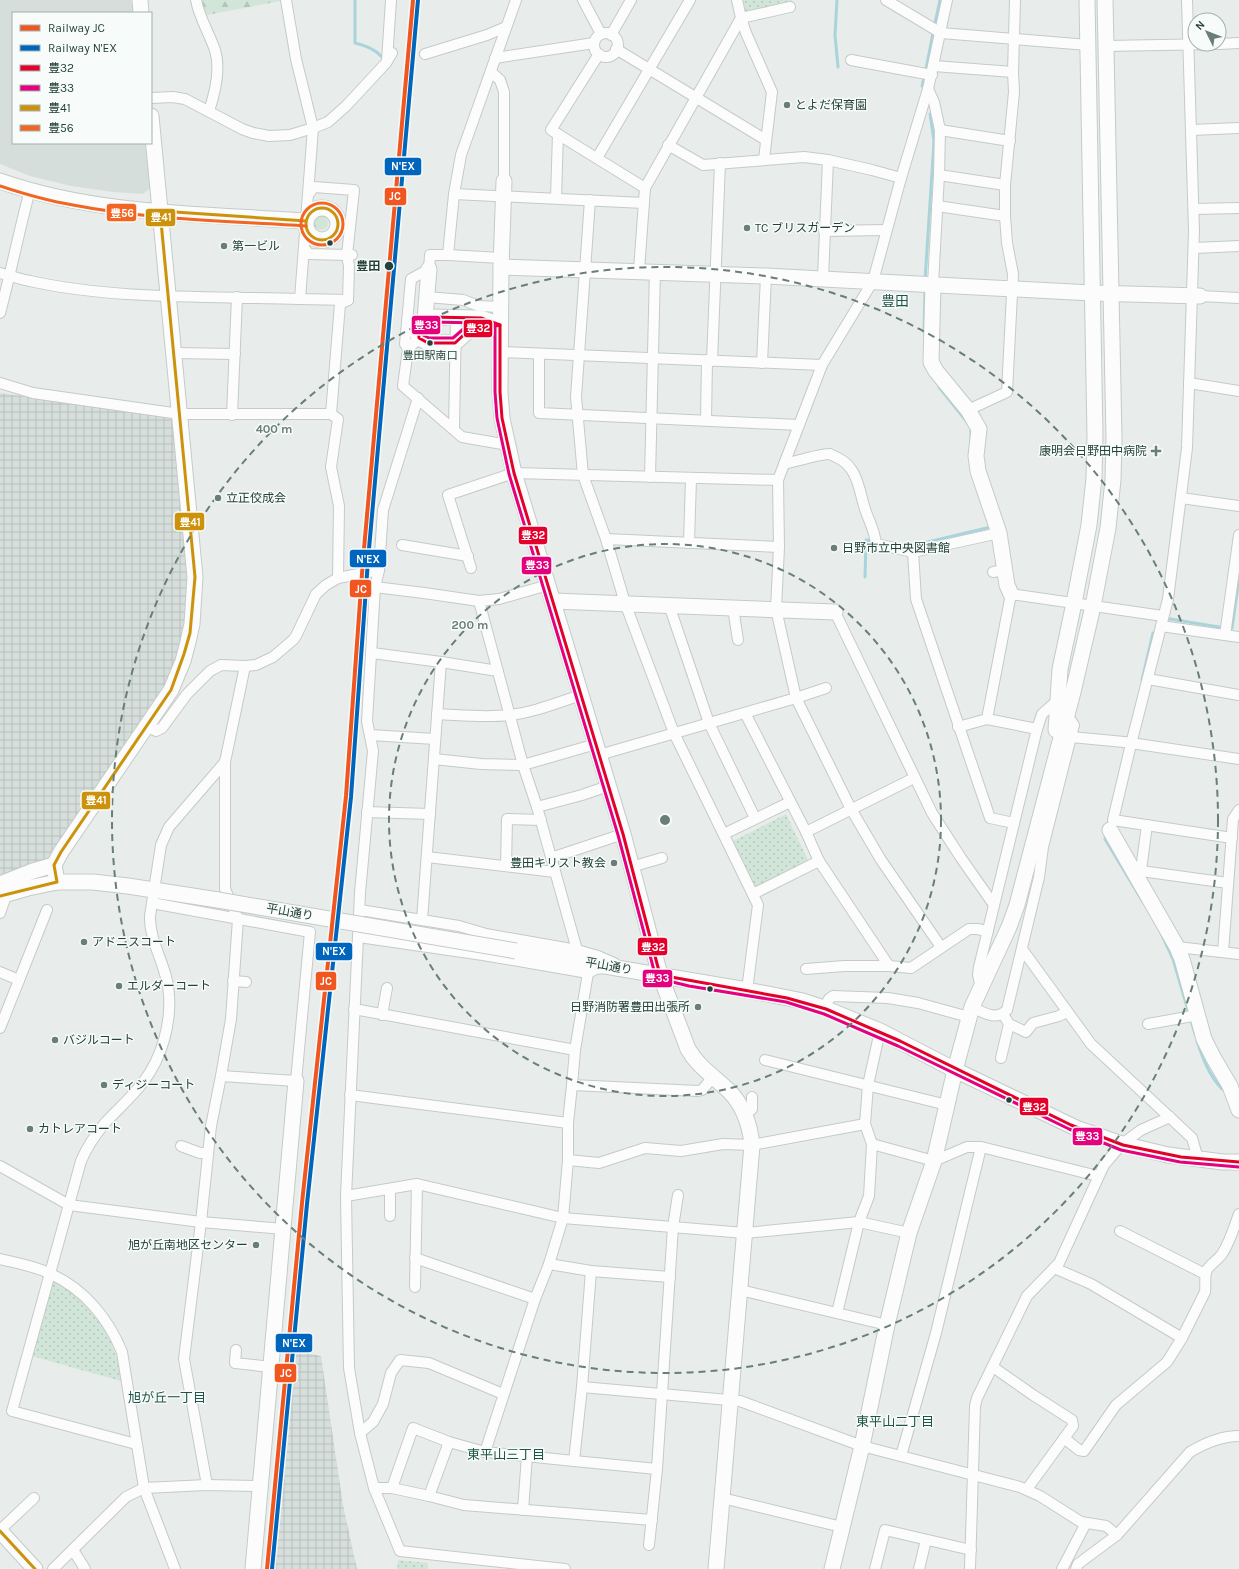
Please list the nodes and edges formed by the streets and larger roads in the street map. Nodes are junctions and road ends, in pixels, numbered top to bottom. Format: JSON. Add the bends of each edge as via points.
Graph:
{"nodes":[{"id":1,"x":140,"y":0,"type":"edge"},
{"id":2,"x":196,"y":0,"type":"edge"},
{"id":3,"x":286,"y":0,"type":"edge"},
{"id":4,"x":391,"y":0,"type":"edge"},
{"id":5,"x":516,"y":0,"type":"edge"},
{"id":6,"x":584,"y":0,"type":"edge"},
{"id":7,"x":631,"y":0,"type":"edge"},
{"id":8,"x":690,"y":0,"type":"edge"},
{"id":9,"x":738,"y":0,"type":"edge"},
{"id":10,"x":886,"y":0,"type":"edge"},
{"id":11,"x":947,"y":0,"type":"edge"},
{"id":12,"x":1015,"y":0,"type":"edge"},
{"id":13,"x":1086,"y":0,"type":"edge"},
{"id":14,"x":1105,"y":0,"type":"edge"},
{"id":15,"x":1187,"y":0,"type":"edge"},
{"id":16,"x":790,"y":7,"type":"dead end"},
{"id":17,"x":141,"y":12,"type":"edge"},
{"id":18,"x":1187,"y":12,"type":"edge"},
{"id":19,"x":740,"y":18,"type":"junction"},
{"id":20,"x":506,"y":27,"type":"junction"},
{"id":21,"x":941,"y":33,"type":"junction"},
{"id":22,"x":601,"y":34,"type":"junction"},
{"id":23,"x":611,"y":35,"type":"junction"},
{"id":24,"x":1013,"y":39,"type":"junction"},
{"id":25,"x":594,"y":43,"type":"junction"},
{"id":26,"x":1239,"y":43,"type":"edge"},
{"id":27,"x":1227,"y":44,"type":"edge"},
{"id":28,"x":1088,"y":45,"type":"junction"},
{"id":29,"x":1187,"y":45,"type":"edge"},
{"id":30,"x":1106,"y":46,"type":"junction"},
{"id":31,"x":616,"y":49,"type":"junction"},
{"id":32,"x":1188,"y":52,"type":"edge"},
{"id":33,"x":392,"y":53,"type":"dead end"},
{"id":34,"x":425,"y":54,"type":"dead end"},
{"id":35,"x":599,"y":54,"type":"junction"},
{"id":36,"x":495,"y":58,"type":"junction"},
{"id":37,"x":851,"y":60,"type":"dead end"},
{"id":38,"x":386,"y":63,"type":"junction"},
{"id":39,"x":649,"y":69,"type":"junction"},
{"id":40,"x":933,"y":70,"type":"junction"},
{"id":41,"x":491,"y":72,"type":"junction"},
{"id":42,"x":1013,"y":72,"type":"junction"},
{"id":43,"x":928,"y":89,"type":"junction"},
{"id":44,"x":696,"y":97,"type":"junction"},
{"id":45,"x":152,"y":98,"type":"edge"},
{"id":46,"x":209,"y":111,"type":"junction"},
{"id":47,"x":152,"y":127,"type":"edge"},
{"id":48,"x":313,"y":128,"type":"junction"},
{"id":49,"x":1239,"y":128,"type":"edge"},
{"id":50,"x":940,"y":130,"type":"junction"},
{"id":51,"x":1191,"y":130,"type":"junction"},
{"id":52,"x":558,"y":134,"type":"junction"},
{"id":53,"x":766,"y":140,"type":"junction"},
{"id":54,"x":1010,"y":141,"type":"junction"},
{"id":55,"x":668,"y":145,"type":"junction"},
{"id":56,"x":597,"y":158,"type":"junction"},
{"id":57,"x":764,"y":159,"type":"junction"},
{"id":58,"x":828,"y":160,"type":"junction"},
{"id":59,"x":720,"y":163,"type":"junction"},
{"id":60,"x":939,"y":175,"type":"junction"},
{"id":61,"x":900,"y":178,"type":"junction"},
{"id":62,"x":0,"y":181,"type":"edge"},
{"id":63,"x":504,"y":181,"type":"joint"},
{"id":64,"x":1005,"y":184,"type":"junction"},
{"id":65,"x":645,"y":188,"type":"junction"},
{"id":66,"x":30,"y":190,"type":"junction"},
{"id":67,"x":454,"y":194,"type":"junction"},
{"id":68,"x":308,"y":195,"type":"junction"},
{"id":69,"x":503,"y":196,"type":"junction"},
{"id":70,"x":556,"y":198,"type":"junction"},
{"id":71,"x":590,"y":200,"type":"junction"},
{"id":72,"x":644,"y":203,"type":"junction"},
{"id":73,"x":937,"y":206,"type":"junction"},
{"id":74,"x":1239,"y":208,"type":"edge"},
{"id":75,"x":1194,"y":209,"type":"junction"},
{"id":76,"x":160,"y":211,"type":"junction"},
{"id":77,"x":1005,"y":216,"type":"junction"},
{"id":78,"x":306,"y":221,"type":"junction"},
{"id":79,"x":824,"y":230,"type":"junction"},
{"id":80,"x":886,"y":230,"type":"junction"},
{"id":81,"x":1239,"y":246,"type":"edge"},
{"id":82,"x":1194,"y":248,"type":"junction"},
{"id":83,"x":305,"y":249,"type":"junction"},
{"id":84,"x":349,"y":255,"type":"junction"},
{"id":85,"x":448,"y":255,"type":"junction"},
{"id":86,"x":501,"y":262,"type":"junction"},
{"id":87,"x":585,"y":268,"type":"junction"},
{"id":88,"x":429,"y":269,"type":"junction"},
{"id":89,"x":639,"y":270,"type":"junction"},
{"id":90,"x":655,"y":271,"type":"junction"},
{"id":91,"x":0,"y":273,"type":"edge"},
{"id":92,"x":716,"y":274,"type":"junction"},
{"id":93,"x":10,"y":276,"type":"junction"},
{"id":94,"x":766,"y":276,"type":"junction"},
{"id":95,"x":822,"y":278,"type":"junction"},
{"id":96,"x":873,"y":281,"type":"junction"},
{"id":97,"x":932,"y":284,"type":"junction"},
{"id":98,"x":1013,"y":289,"type":"junction"},
{"id":99,"x":1092,"y":293,"type":"junction"},
{"id":100,"x":1111,"y":293,"type":"junction"},
{"id":101,"x":169,"y":296,"type":"junction"},
{"id":102,"x":1196,"y":296,"type":"junction"},
{"id":103,"x":236,"y":297,"type":"junction"},
{"id":104,"x":427,"y":297,"type":"junction"},
{"id":105,"x":1239,"y":298,"type":"edge"},
{"id":106,"x":300,"y":299,"type":"junction"},
{"id":107,"x":348,"y":300,"type":"junction"},
{"id":108,"x":500,"y":306,"type":"junction"},
{"id":109,"x":0,"y":313,"type":"edge"},
{"id":110,"x":456,"y":317,"type":"junction"},
{"id":111,"x":425,"y":319,"type":"junction"},
{"id":112,"x":500,"y":325,"type":"junction"},
{"id":113,"x":420,"y":338,"type":"junction"},
{"id":114,"x":455,"y":343,"type":"junction"},
{"id":115,"x":408,"y":349,"type":"junction"},
{"id":116,"x":499,"y":352,"type":"junction"},
{"id":117,"x":174,"y":353,"type":"junction"},
{"id":118,"x":235,"y":354,"type":"junction"},
{"id":119,"x":539,"y":354,"type":"junction"},
{"id":120,"x":580,"y":355,"type":"junction"},
{"id":121,"x":652,"y":358,"type":"junction"},
{"id":122,"x":710,"y":361,"type":"junction"},
{"id":123,"x":762,"y":363,"type":"junction"},
{"id":124,"x":822,"y":366,"type":"junction"},
{"id":125,"x":0,"y":383,"type":"edge"},
{"id":126,"x":1189,"y":383,"type":"junction"},
{"id":127,"x":1239,"y":391,"type":"edge"},
{"id":128,"x":418,"y":398,"type":"junction"},
{"id":129,"x":968,"y":410,"type":"junction"},
{"id":130,"x":180,"y":414,"type":"junction"},
{"id":131,"x":578,"y":414,"type":"junction"},
{"id":132,"x":232,"y":415,"type":"junction"},
{"id":133,"x":334,"y":416,"type":"junction"},
{"id":134,"x":651,"y":418,"type":"junction"},
{"id":135,"x":706,"y":420,"type":"junction"},
{"id":136,"x":799,"y":425,"type":"junction"},
{"id":137,"x":454,"y":428,"type":"junction"},
{"id":138,"x":508,"y":445,"type":"junction"},
{"id":139,"x":784,"y":464,"type":"junction"},
{"id":140,"x":514,"y":473,"type":"junction"},
{"id":141,"x":583,"y":475,"type":"junction"},
{"id":142,"x":650,"y":477,"type":"junction"},
{"id":143,"x":692,"y":478,"type":"junction"},
{"id":144,"x":778,"y":480,"type":"junction"},
{"id":145,"x":1181,"y":498,"type":"junction"},
{"id":146,"x":1239,"y":506,"type":"edge"},
{"id":147,"x":999,"y":534,"type":"junction"},
{"id":148,"x":1239,"y":535,"type":"edge"},
{"id":149,"x":606,"y":539,"type":"junction"},
{"id":150,"x":689,"y":543,"type":"junction"},
{"id":151,"x":402,"y":546,"type":"dead end"},
{"id":152,"x":778,"y":547,"type":"junction"},
{"id":153,"x":912,"y":552,"type":"junction"},
{"id":154,"x":468,"y":556,"type":"junction"},
{"id":155,"x":471,"y":568,"type":"dead end"},
{"id":156,"x":379,"y":570,"type":"junction"},
{"id":157,"x":1236,"y":572,"type":"edge"},
{"id":158,"x":338,"y":578,"type":"junction"},
{"id":159,"x":548,"y":585,"type":"junction"},
{"id":160,"x":375,"y":587,"type":"junction"},
{"id":161,"x":1011,"y":594,"type":"junction"},
{"id":162,"x":479,"y":601,"type":"junction"},
{"id":163,"x":553,"y":601,"type":"junction"},
{"id":164,"x":1074,"y":603,"type":"junction"},
{"id":165,"x":625,"y":604,"type":"junction"},
{"id":166,"x":669,"y":605,"type":"junction"},
{"id":167,"x":1093,"y":606,"type":"junction"},
{"id":168,"x":733,"y":608,"type":"junction"},
{"id":169,"x":776,"y":609,"type":"junction"},
{"id":170,"x":835,"y":612,"type":"joint"},
{"id":171,"x":1162,"y":621,"type":"junction"},
{"id":172,"x":1225,"y":635,"type":"junction"},
{"id":173,"x":1239,"y":637,"type":"edge"},
{"id":174,"x":738,"y":640,"type":"dead end"},
{"id":175,"x":372,"y":654,"type":"junction"},
{"id":176,"x":441,"y":662,"type":"junction"},
{"id":177,"x":245,"y":666,"type":"junction"},
{"id":178,"x":498,"y":671,"type":"junction"},
{"id":179,"x":1148,"y":678,"type":"junction"},
{"id":180,"x":826,"y":688,"type":"dead end"},
{"id":181,"x":581,"y":695,"type":"junction"},
{"id":182,"x":1239,"y":695,"type":"edge"},
{"id":183,"x":796,"y":698,"type":"junction"},
{"id":184,"x":1058,"y":700,"type":"junction"},
{"id":185,"x":745,"y":713,"type":"junction"},
{"id":186,"x":437,"y":714,"type":"junction"},
{"id":187,"x":510,"y":715,"type":"junction"},
{"id":188,"x":1067,"y":715,"type":"junction"},
{"id":189,"x":987,"y":719,"type":"junction"},
{"id":190,"x":709,"y":723,"type":"junction"},
{"id":191,"x":147,"y":727,"type":"junction"},
{"id":192,"x":958,"y":727,"type":"junction"},
{"id":193,"x":1037,"y":729,"type":"junction"},
{"id":194,"x":674,"y":733,"type":"junction"},
{"id":195,"x":370,"y":735,"type":"junction"},
{"id":196,"x":1071,"y":737,"type":"junction"},
{"id":197,"x":435,"y":739,"type":"junction"},
{"id":198,"x":1128,"y":743,"type":"junction"},
{"id":199,"x":598,"y":749,"type":"junction"},
{"id":200,"x":434,"y":759,"type":"junction"},
{"id":201,"x":1239,"y":759,"type":"edge"},
{"id":202,"x":225,"y":762,"type":"junction"},
{"id":203,"x":1054,"y":764,"type":"junction"},
{"id":204,"x":523,"y":765,"type":"junction"},
{"id":205,"x":914,"y":778,"type":"junction"},
{"id":206,"x":608,"y":786,"type":"junction"},
{"id":207,"x":790,"y":802,"type":"junction"},
{"id":208,"x":537,"y":807,"type":"junction"},
{"id":209,"x":851,"y":809,"type":"junction"},
{"id":210,"x":1239,"y":810,"type":"edge"},
{"id":211,"x":367,"y":812,"type":"junction"},
{"id":212,"x":430,"y":814,"type":"junction"},
{"id":213,"x":755,"y":818,"type":"junction"},
{"id":214,"x":540,"y":820,"type":"junction"},
{"id":215,"x":1014,"y":824,"type":"junction"},
{"id":216,"x":1112,"y":825,"type":"junction"},
{"id":217,"x":1147,"y":825,"type":"junction"},
{"id":218,"x":806,"y":832,"type":"junction"},
{"id":219,"x":623,"y":834,"type":"junction"},
{"id":220,"x":724,"y":834,"type":"junction"},
{"id":221,"x":1232,"y":838,"type":"junction"},
{"id":222,"x":427,"y":857,"type":"junction"},
{"id":223,"x":551,"y":858,"type":"junction"},
{"id":224,"x":662,"y":858,"type":"dead end"},
{"id":225,"x":819,"y":861,"type":"junction"},
{"id":226,"x":54,"y":865,"type":"junction"},
{"id":227,"x":506,"y":866,"type":"junction"},
{"id":228,"x":631,"y":867,"type":"junction"},
{"id":229,"x":1137,"y":870,"type":"junction"},
{"id":230,"x":555,"y":872,"type":"junction"},
{"id":231,"x":56,"y":882,"type":"junction"},
{"id":232,"x":1228,"y":883,"type":"junction"},
{"id":233,"x":2,"y":891,"type":"edge"},
{"id":234,"x":753,"y":894,"type":"junction"},
{"id":235,"x":153,"y":897,"type":"junction"},
{"id":236,"x":994,"y":905,"type":"junction"},
{"id":237,"x":47,"y":910,"type":"dead end"},
{"id":238,"x":360,"y":910,"type":"junction"},
{"id":239,"x":0,"y":913,"type":"edge"},
{"id":240,"x":238,"y":918,"type":"junction"},
{"id":241,"x":422,"y":920,"type":"junction"},
{"id":242,"x":988,"y":931,"type":"junction"},
{"id":243,"x":486,"y":934,"type":"junction"},
{"id":244,"x":359,"y":937,"type":"junction"},
{"id":245,"x":941,"y":947,"type":"junction"},
{"id":246,"x":1177,"y":947,"type":"junction"},
{"id":247,"x":1022,"y":949,"type":"junction"},
{"id":248,"x":577,"y":950,"type":"junction"},
{"id":249,"x":1223,"y":952,"type":"junction"},
{"id":250,"x":1239,"y":954,"type":"edge"},
{"id":251,"x":483,"y":955,"type":"junction"},
{"id":252,"x":889,"y":966,"type":"junction"},
{"id":253,"x":610,"y":967,"type":"junction"},
{"id":254,"x":806,"y":969,"type":"dead end"},
{"id":255,"x":628,"y":970,"type":"junction"},
{"id":256,"x":0,"y":972,"type":"edge"},
{"id":257,"x":588,"y":973,"type":"junction"},
{"id":258,"x":660,"y":975,"type":"junction"},
{"id":259,"x":19,"y":980,"type":"junction"},
{"id":260,"x":233,"y":981,"type":"junction"},
{"id":261,"x":246,"y":982,"type":"dead end"},
{"id":262,"x":981,"y":987,"type":"junction"},
{"id":263,"x":387,"y":988,"type":"dead end"},
{"id":264,"x":747,"y":990,"type":"junction"},
{"id":265,"x":824,"y":1008,"type":"junction"},
{"id":266,"x":354,"y":1009,"type":"junction"},
{"id":267,"x":970,"y":1012,"type":"junction"},
{"id":268,"x":1067,"y":1012,"type":"junction"},
{"id":269,"x":1003,"y":1014,"type":"junction"},
{"id":270,"x":382,"y":1015,"type":"junction"},
{"id":271,"x":1192,"y":1016,"type":"junction"},
{"id":272,"x":1009,"y":1024,"type":"junction"},
{"id":273,"x":1148,"y":1024,"type":"dead end"},
{"id":274,"x":0,"y":1028,"type":"edge"},
{"id":275,"x":880,"y":1031,"type":"junction"},
{"id":276,"x":575,"y":1050,"type":"junction"},
{"id":277,"x":1001,"y":1058,"type":"dead end"},
{"id":278,"x":765,"y":1060,"type":"dead end"},
{"id":279,"x":955,"y":1070,"type":"junction"},
{"id":280,"x":221,"y":1076,"type":"junction"},
{"id":281,"x":713,"y":1077,"type":"junction"},
{"id":282,"x":296,"y":1081,"type":"junction"},
{"id":283,"x":572,"y":1085,"type":"junction"},
{"id":284,"x":868,"y":1085,"type":"junction"},
{"id":285,"x":350,"y":1095,"type":"junction"},
{"id":286,"x":752,"y":1097,"type":"dead end"},
{"id":287,"x":947,"y":1105,"type":"junction"},
{"id":288,"x":1239,"y":1110,"type":"edge"},
{"id":289,"x":745,"y":1115,"type":"junction"},
{"id":290,"x":1170,"y":1117,"type":"junction"},
{"id":291,"x":568,"y":1123,"type":"junction"},
{"id":292,"x":865,"y":1124,"type":"junction"},
{"id":293,"x":872,"y":1144,"type":"junction"},
{"id":294,"x":1122,"y":1144,"type":"junction"},
{"id":295,"x":752,"y":1145,"type":"junction"},
{"id":296,"x":181,"y":1146,"type":"dead end"},
{"id":297,"x":981,"y":1147,"type":"junction"},
{"id":298,"x":208,"y":1153,"type":"junction"},
{"id":299,"x":1198,"y":1159,"type":"junction"},
{"id":300,"x":568,"y":1160,"type":"junction"},
{"id":301,"x":934,"y":1161,"type":"junction"},
{"id":302,"x":1239,"y":1162,"type":"edge"},
{"id":303,"x":0,"y":1166,"type":"edge"},
{"id":304,"x":1098,"y":1176,"type":"junction"},
{"id":305,"x":417,"y":1184,"type":"junction"},
{"id":306,"x":390,"y":1189,"type":"junction"},
{"id":307,"x":678,"y":1195,"type":"dead end"},
{"id":308,"x":346,"y":1196,"type":"junction"},
{"id":309,"x":68,"y":1205,"type":"junction"},
{"id":310,"x":1239,"y":1214,"type":"edge"},
{"id":311,"x":390,"y":1216,"type":"dead end"},
{"id":312,"x":563,"y":1218,"type":"junction"},
{"id":313,"x":201,"y":1222,"type":"junction"},
{"id":314,"x":859,"y":1222,"type":"junction"},
{"id":315,"x":673,"y":1227,"type":"junction"},
{"id":316,"x":284,"y":1229,"type":"junction"},
{"id":317,"x":1120,"y":1231,"type":"dead end"},
{"id":318,"x":909,"y":1232,"type":"junction"},
{"id":319,"x":744,"y":1233,"type":"junction"},
{"id":320,"x":415,"y":1258,"type":"junction"},
{"id":321,"x":0,"y":1259,"type":"edge"},
{"id":322,"x":549,"y":1264,"type":"junction"},
{"id":323,"x":1054,"y":1268,"type":"junction"},
{"id":324,"x":591,"y":1271,"type":"junction"},
{"id":325,"x":49,"y":1273,"type":"junction"},
{"id":326,"x":1206,"y":1274,"type":"junction"},
{"id":327,"x":670,"y":1277,"type":"junction"},
{"id":328,"x":415,"y":1286,"type":"dead end"},
{"id":329,"x":740,"y":1290,"type":"junction"},
{"id":330,"x":535,"y":1299,"type":"junction"},
{"id":331,"x":837,"y":1313,"type":"junction"},
{"id":332,"x":887,"y":1325,"type":"junction"},
{"id":333,"x":1182,"y":1338,"type":"junction"},
{"id":334,"x":236,"y":1350,"type":"dead end"},
{"id":335,"x":271,"y":1367,"type":"junction"},
{"id":336,"x":993,"y":1367,"type":"junction"},
{"id":337,"x":582,"y":1387,"type":"junction"},
{"id":338,"x":661,"y":1393,"type":"junction"},
{"id":339,"x":503,"y":1394,"type":"junction"},
{"id":340,"x":731,"y":1399,"type":"junction"},
{"id":341,"x":360,"y":1433,"type":"junction"},
{"id":342,"x":1239,"y":1436,"type":"edge"},
{"id":343,"x":1064,"y":1438,"type":"junction"},
{"id":344,"x":449,"y":1442,"type":"junction"},
{"id":345,"x":136,"y":1444,"type":"junction"},
{"id":346,"x":862,"y":1446,"type":"junction"},
{"id":347,"x":484,"y":1452,"type":"junction"},
{"id":348,"x":527,"y":1456,"type":"junction"},
{"id":349,"x":902,"y":1456,"type":"junction"},
{"id":350,"x":574,"y":1461,"type":"junction"},
{"id":351,"x":657,"y":1469,"type":"junction"},
{"id":352,"x":973,"y":1474,"type":"junction"},
{"id":353,"x":207,"y":1485,"type":"junction"},
{"id":354,"x":260,"y":1486,"type":"junction"},
{"id":355,"x":144,"y":1488,"type":"junction"},
{"id":356,"x":374,"y":1488,"type":"junction"},
{"id":357,"x":392,"y":1488,"type":"junction"},
{"id":358,"x":1027,"y":1489,"type":"junction"},
{"id":359,"x":429,"y":1496,"type":"junction"},
{"id":360,"x":34,"y":1498,"type":"dead end"},
{"id":361,"x":722,"y":1498,"type":"junction"},
{"id":362,"x":523,"y":1510,"type":"junction"},
{"id":363,"x":652,"y":1520,"type":"junction"},
{"id":364,"x":1086,"y":1523,"type":"junction"},
{"id":365,"x":842,"y":1527,"type":"junction"},
{"id":366,"x":0,"y":1531,"type":"edge"},
{"id":367,"x":1117,"y":1535,"type":"junction"},
{"id":368,"x":926,"y":1540,"type":"junction"},
{"id":369,"x":649,"y":1545,"type":"dead end"},
{"id":370,"x":72,"y":1550,"type":"junction"},
{"id":371,"x":971,"y":1550,"type":"junction"},
{"id":372,"x":35,"y":1569,"type":"edge"},
{"id":373,"x":53,"y":1569,"type":"edge"},
{"id":374,"x":85,"y":1569,"type":"edge"},
{"id":375,"x":175,"y":1569,"type":"edge"},
{"id":376,"x":253,"y":1569,"type":"edge"},
{"id":377,"x":564,"y":1569,"type":"edge"},
{"id":378,"x":716,"y":1569,"type":"edge"},
{"id":379,"x":832,"y":1569,"type":"edge"},
{"id":380,"x":875,"y":1569,"type":"edge"},
{"id":381,"x":919,"y":1569,"type":"edge"},
{"id":382,"x":970,"y":1569,"type":"edge"},
{"id":383,"x":1062,"y":1569,"type":"edge"},
{"id":384,"x":1076,"y":1569,"type":"edge"}],
"edges":[{"from":1,"to":17,"type":"street"},
{"from":2,"to":46,"type":"street","via":[[217,61],[214,96]]},
{"from":3,"to":48,"type":"street","via":[[296,58]]},
{"from":4,"to":38,"type":"street"},
{"from":5,"to":20,"type":"street"},
{"from":6,"to":22,"type":"street"},
{"from":7,"to":23,"type":"street"},
{"from":8,"to":39,"type":"street"},
{"from":9,"to":19,"type":"street"},
{"from":10,"to":21,"type":"street"},
{"from":11,"to":21,"type":"street"},
{"from":12,"to":24,"type":"street"},
{"from":13,"to":28,"type":"street"},
{"from":14,"to":30,"type":"street"},
{"from":15,"to":18,"type":"street"},
{"from":16,"to":19,"type":"street"},
{"from":19,"to":44,"type":"street"},
{"from":19,"to":53,"type":"street","via":[[772,92]]},
{"from":20,"to":34,"type":"street"},
{"from":20,"to":36,"type":"street"},
{"from":21,"to":24,"type":"street"},
{"from":21,"to":40,"type":"street"},
{"from":22,"to":23,"type":"street"},
{"from":22,"to":25,"type":"street"},
{"from":23,"to":31,"type":"street","via":[[616,39]]},
{"from":24,"to":28,"type":"street"},
{"from":24,"to":42,"type":"street"},
{"from":25,"to":35,"type":"street"},
{"from":25,"to":36,"type":"street"},
{"from":26,"to":27,"type":"street"},
{"from":28,"to":99,"type":"street"},
{"from":29,"to":30,"type":"street"},
{"from":30,"to":100,"type":"street"},
{"from":31,"to":35,"type":"street","via":[[609,56]]},
{"from":31,"to":39,"type":"street"},
{"from":32,"to":51,"type":"street"},
{"from":33,"to":38,"type":"street"},
{"from":35,"to":52,"type":"street","via":[[551,130]]},
{"from":36,"to":41,"type":"street"},
{"from":37,"to":40,"type":"street"},
{"from":38,"to":48,"type":"street","via":[[346,106],[328,122]]},
{"from":39,"to":44,"type":"street"},
{"from":39,"to":56,"type":"street"},
{"from":40,"to":42,"type":"street"},
{"from":40,"to":43,"type":"street"},
{"from":41,"to":63,"type":"street","via":[[500,80],[504,92]]},
{"from":41,"to":67,"type":"street","via":[[461,155]]},
{"from":42,"to":54,"type":"street"},
{"from":43,"to":50,"type":"street","via":[[934,102]]},
{"from":43,"to":61,"type":"street"},
{"from":44,"to":53,"type":"street"},
{"from":44,"to":55,"type":"street"},
{"from":45,"to":46,"type":"street","via":[[185,98]]},
{"from":46,"to":48,"type":"street","via":[[242,129],[269,136],[290,135]]},
{"from":47,"to":76,"type":"street"},
{"from":48,"to":68,"type":"street"},
{"from":49,"to":51,"type":"street"},
{"from":50,"to":54,"type":"street"},
{"from":50,"to":60,"type":"street"},
{"from":51,"to":75,"type":"street"},
{"from":52,"to":56,"type":"street"},
{"from":52,"to":70,"type":"street"},
{"from":53,"to":57,"type":"street"},
{"from":54,"to":64,"type":"street"},
{"from":55,"to":59,"type":"street","via":[[703,165]]},
{"from":55,"to":65,"type":"street"},
{"from":56,"to":65,"type":"street"},
{"from":57,"to":58,"type":"street","via":[[804,157]]},
{"from":57,"to":59,"type":"street"},
{"from":58,"to":61,"type":"street"},
{"from":58,"to":79,"type":"street"},
{"from":59,"to":92,"type":"street"},
{"from":60,"to":64,"type":"street"},
{"from":60,"to":73,"type":"street"},
{"from":61,"to":80,"type":"street"},
{"from":62,"to":66,"type":"street"},
{"from":63,"to":69,"type":"street"},
{"from":64,"to":77,"type":"street"},
{"from":65,"to":72,"type":"street"},
{"from":66,"to":76,"type":"street","via":[[90,204]]},
{"from":66,"to":93,"type":"street"},
{"from":67,"to":69,"type":"street"},
{"from":67,"to":85,"type":"street"},
{"from":68,"to":78,"type":"street"},
{"from":68,"to":84,"type":"street","via":[[314,187],[354,190]]},
{"from":69,"to":70,"type":"street"},
{"from":69,"to":86,"type":"street"},
{"from":70,"to":71,"type":"street"},
{"from":71,"to":72,"type":"street"},
{"from":71,"to":87,"type":"street"},
{"from":72,"to":89,"type":"street"},
{"from":73,"to":77,"type":"street"},
{"from":73,"to":97,"type":"street"},
{"from":74,"to":75,"type":"street"},
{"from":75,"to":82,"type":"street"},
{"from":76,"to":78,"type":"street"},
{"from":76,"to":101,"type":"street"},
{"from":77,"to":98,"type":"street"},
{"from":78,"to":83,"type":"street"},
{"from":79,"to":80,"type":"street"},
{"from":79,"to":95,"type":"street"},
{"from":80,"to":96,"type":"street"},
{"from":81,"to":82,"type":"street"},
{"from":82,"to":102,"type":"street"},
{"from":83,"to":84,"type":"street","via":[[310,254]]},
{"from":83,"to":106,"type":"street"},
{"from":84,"to":107,"type":"street"},
{"from":85,"to":86,"type":"street"},
{"from":85,"to":88,"type":"street","via":[[430,255]]},
{"from":86,"to":87,"type":"street"},
{"from":86,"to":108,"type":"street"},
{"from":87,"to":89,"type":"street"},
{"from":87,"to":120,"type":"street"},
{"from":88,"to":104,"type":"street"},
{"from":88,"to":115,"type":"street","via":[[411,279],[405,344]]},
{"from":89,"to":90,"type":"street"},
{"from":90,"to":92,"type":"street"},
{"from":90,"to":121,"type":"street"},
{"from":91,"to":93,"type":"street"},
{"from":92,"to":94,"type":"street"},
{"from":92,"to":122,"type":"street"},
{"from":93,"to":101,"type":"street","via":[[92,291]]},
{"from":93,"to":109,"type":"street"},
{"from":94,"to":95,"type":"street"},
{"from":94,"to":123,"type":"street"},
{"from":95,"to":96,"type":"street"},
{"from":96,"to":97,"type":"street"},
{"from":96,"to":124,"type":"street"},
{"from":97,"to":98,"type":"street"},
{"from":97,"to":129,"type":"street","via":[[931,362]]},
{"from":98,"to":99,"type":"street"},
{"from":98,"to":129,"type":"street","via":[[1007,392]]},
{"from":99,"to":100,"type":"street"},
{"from":99,"to":164,"type":"street","via":[[1094,478],[1089,525]]},
{"from":100,"to":102,"type":"street"},
{"from":100,"to":167,"type":"street","via":[[1113,480],[1108,528]]},
{"from":101,"to":103,"type":"street"},
{"from":101,"to":117,"type":"street"},
{"from":102,"to":105,"type":"street"},
{"from":102,"to":126,"type":"street"},
{"from":103,"to":106,"type":"street"},
{"from":103,"to":118,"type":"street"},
{"from":104,"to":108,"type":"street","via":[[463,300],[479,306]]},
{"from":104,"to":111,"type":"street"},
{"from":106,"to":107,"type":"street"},
{"from":107,"to":133,"type":"street","via":[[340,304]]},
{"from":108,"to":112,"type":"street"},
{"from":110,"to":111,"type":"street"},
{"from":110,"to":112,"type":"street","via":[[481,318]]},
{"from":110,"to":114,"type":"street"},
{"from":111,"to":113,"type":"street","via":[[418,325]]},
{"from":112,"to":114,"type":"street","via":[[470,329]]},
{"from":112,"to":116,"type":"street"},
{"from":113,"to":114,"type":"street","via":[[428,343]]},
{"from":113,"to":115,"type":"street"},
{"from":114,"to":137,"type":"street"},
{"from":115,"to":128,"type":"street","via":[[403,386]]},
{"from":116,"to":119,"type":"street"},
{"from":116,"to":138,"type":"street","via":[[502,418]]},
{"from":117,"to":118,"type":"street"},
{"from":117,"to":130,"type":"street"},
{"from":118,"to":132,"type":"street"},
{"from":119,"to":120,"type":"street"},
{"from":119,"to":131,"type":"street","via":[[539,412]]},
{"from":120,"to":121,"type":"street"},
{"from":120,"to":131,"type":"street","via":[[576,396]]},
{"from":121,"to":122,"type":"street"},
{"from":121,"to":134,"type":"street"},
{"from":122,"to":123,"type":"street"},
{"from":122,"to":135,"type":"street"},
{"from":123,"to":124,"type":"street"},
{"from":124,"to":136,"type":"street"},
{"from":125,"to":130,"type":"street","via":[[33,393]]},
{"from":126,"to":127,"type":"street"},
{"from":126,"to":145,"type":"street","via":[[1187,448]]},
{"from":128,"to":137,"type":"street"},
{"from":128,"to":156,"type":"street","via":[[383,510]]},
{"from":129,"to":147,"type":"street","via":[[979,429],[976,456],[978,471]]},
{"from":130,"to":132,"type":"street"},
{"from":130,"to":191,"type":"street","via":[[196,577],[192,624],[183,661],[171,690]]},
{"from":131,"to":134,"type":"street"},
{"from":131,"to":141,"type":"street"},
{"from":132,"to":133,"type":"street"},
{"from":133,"to":158,"type":"street","via":[[331,468],[339,506]]},
{"from":134,"to":135,"type":"street"},
{"from":134,"to":142,"type":"street"},
{"from":135,"to":136,"type":"street"},
{"from":136,"to":139,"type":"street"},
{"from":137,"to":138,"type":"street","via":[[462,437]]},
{"from":138,"to":140,"type":"street"},
{"from":139,"to":144,"type":"street"},
{"from":139,"to":153,"type":"street","via":[[830,454],[844,461],[855,476],[875,533],[876,544]]},
{"from":140,"to":141,"type":"street"},
{"from":140,"to":154,"type":"street","via":[[448,496]]},
{"from":140,"to":159,"type":"street"},
{"from":141,"to":142,"type":"street"},
{"from":141,"to":149,"type":"street"},
{"from":142,"to":143,"type":"street"},
{"from":143,"to":144,"type":"street"},
{"from":143,"to":150,"type":"street"},
{"from":144,"to":152,"type":"street"},
{"from":145,"to":146,"type":"street"},
{"from":145,"to":171,"type":"street","via":[[1168,599]]},
{"from":147,"to":153,"type":"street"},
{"from":147,"to":161,"type":"street","via":[[999,571]]},
{"from":148,"to":157,"type":"street"},
{"from":149,"to":150,"type":"street"},
{"from":149,"to":165,"type":"street"},
{"from":150,"to":152,"type":"street"},
{"from":151,"to":154,"type":"street"},
{"from":152,"to":169,"type":"street"},
{"from":153,"to":192,"type":"street","via":[[916,599]]},
{"from":154,"to":155,"type":"street"},
{"from":156,"to":158,"type":"street"},
{"from":156,"to":160,"type":"street"},
{"from":157,"to":172,"type":"street"},
{"from":158,"to":177,"type":"street","via":[[326,584],[316,594],[293,640],[273,657],[256,665]]},
{"from":159,"to":162,"type":"street","via":[[499,599]]},
{"from":159,"to":163,"type":"street"},
{"from":160,"to":162,"type":"street"},
{"from":160,"to":175,"type":"street"},
{"from":161,"to":164,"type":"street"},
{"from":161,"to":189,"type":"street"},
{"from":162,"to":178,"type":"street"},
{"from":163,"to":165,"type":"street"},
{"from":163,"to":181,"type":"street"},
{"from":164,"to":167,"type":"street"},
{"from":164,"to":184,"type":"street","via":[[1060,669]]},
{"from":165,"to":166,"type":"street"},
{"from":165,"to":194,"type":"street"},
{"from":166,"to":168,"type":"street"},
{"from":166,"to":190,"type":"street"},
{"from":167,"to":171,"type":"street"},
{"from":167,"to":188,"type":"street"},
{"from":168,"to":169,"type":"street"},
{"from":168,"to":174,"type":"street"},
{"from":169,"to":170,"type":"street"},
{"from":169,"to":183,"type":"street"},
{"from":170,"to":205,"type":"street"},
{"from":171,"to":172,"type":"street"},
{"from":171,"to":179,"type":"street"},
{"from":172,"to":173,"type":"street"},
{"from":175,"to":176,"type":"street"},
{"from":175,"to":195,"type":"street","via":[[367,721]]},
{"from":176,"to":178,"type":"street"},
{"from":176,"to":186,"type":"street"},
{"from":177,"to":191,"type":"street","via":[[216,667],[187,694],[162,728],[156,731]]},
{"from":177,"to":202,"type":"street"},
{"from":178,"to":187,"type":"street"},
{"from":179,"to":182,"type":"street"},
{"from":179,"to":198,"type":"street"},
{"from":180,"to":183,"type":"street"},
{"from":181,"to":187,"type":"street"},
{"from":181,"to":199,"type":"street"},
{"from":183,"to":185,"type":"street"},
{"from":183,"to":209,"type":"street"},
{"from":184,"to":193,"type":"street","via":[[1042,714]]},
{"from":184,"to":203,"type":"street"},
{"from":185,"to":190,"type":"street"},
{"from":185,"to":207,"type":"street"},
{"from":186,"to":187,"type":"street"},
{"from":186,"to":197,"type":"street"},
{"from":187,"to":204,"type":"street"},
{"from":188,"to":196,"type":"street","via":[[1074,725]]},
{"from":188,"to":203,"type":"street"},
{"from":189,"to":192,"type":"street"},
{"from":189,"to":193,"type":"street"},
{"from":190,"to":194,"type":"street"},
{"from":190,"to":213,"type":"street"},
{"from":191,"to":226,"type":"street"},
{"from":192,"to":215,"type":"street","via":[[990,818]]},
{"from":193,"to":215,"type":"street"},
{"from":194,"to":199,"type":"street"},
{"from":194,"to":220,"type":"street"},
{"from":195,"to":197,"type":"street"},
{"from":195,"to":211,"type":"street","via":[[373,751]]},
{"from":196,"to":198,"type":"street"},
{"from":196,"to":247,"type":"street","via":[[1043,847],[1039,877]]},
{"from":197,"to":200,"type":"street"},
{"from":198,"to":201,"type":"street"},
{"from":198,"to":216,"type":"street"},
{"from":199,"to":204,"type":"street"},
{"from":199,"to":206,"type":"street"},
{"from":200,"to":204,"type":"street"},
{"from":200,"to":212,"type":"street"},
{"from":202,"to":235,"type":"street","via":[[169,827],[161,845]]},
{"from":202,"to":240,"type":"street","via":[[225,889]]},
{"from":203,"to":262,"type":"street","via":[[1017,905]]},
{"from":204,"to":208,"type":"street"},
{"from":205,"to":209,"type":"street"},
{"from":205,"to":236,"type":"street","via":[[939,825]]},
{"from":206,"to":208,"type":"street"},
{"from":206,"to":219,"type":"street"},
{"from":207,"to":213,"type":"street"},
{"from":207,"to":218,"type":"street"},
{"from":208,"to":214,"type":"street"},
{"from":209,"to":218,"type":"street"},
{"from":209,"to":245,"type":"street","via":[[881,860]]},
{"from":210,"to":221,"type":"street","via":[[1233,819]]},
{"from":211,"to":212,"type":"street"},
{"from":211,"to":238,"type":"street"},
{"from":212,"to":222,"type":"street"},
{"from":213,"to":220,"type":"street"},
{"from":214,"to":223,"type":"street"},
{"from":214,"to":227,"type":"street","via":[[507,819]]},
{"from":215,"to":236,"type":"street"},
{"from":216,"to":217,"type":"street"},
{"from":216,"to":229,"type":"street"},
{"from":217,"to":221,"type":"street"},
{"from":217,"to":229,"type":"street"},
{"from":218,"to":225,"type":"street"},
{"from":219,"to":223,"type":"street"},
{"from":219,"to":228,"type":"street"},
{"from":220,"to":234,"type":"street"},
{"from":221,"to":232,"type":"street"},
{"from":222,"to":227,"type":"street"},
{"from":222,"to":241,"type":"street"},
{"from":223,"to":230,"type":"street"},
{"from":224,"to":228,"type":"street"},
{"from":225,"to":234,"type":"street"},
{"from":225,"to":252,"type":"street"},
{"from":226,"to":231,"type":"street"},
{"from":226,"to":233,"type":"street","via":[[33,871]]},
{"from":227,"to":230,"type":"street"},
{"from":228,"to":258,"type":"street"},
{"from":229,"to":232,"type":"street"},
{"from":229,"to":246,"type":"street"},
{"from":230,"to":248,"type":"street"},
{"from":231,"to":233,"type":"street","name":"平山通り"},
{"from":231,"to":235,"type":"street","name":"平山通り","via":[[93,882]]},
{"from":232,"to":249,"type":"street"},
{"from":233,"to":239,"type":"street"},
{"from":234,"to":264,"type":"street","via":[[758,905]]},
{"from":235,"to":240,"type":"street"},
{"from":235,"to":253,"type":"street","name":"平山通り","bridge":true,"via":[[218,900]]},
{"from":235,"to":309,"type":"street","via":[[150,927],[164,965],[170,994],[164,1038],[145,1080],[87,1148]]},
{"from":236,"to":242,"type":"street"},
{"from":237,"to":259,"type":"street"},
{"from":238,"to":241,"type":"street"},
{"from":238,"to":244,"type":"street"},
{"from":240,"to":260,"type":"street"},
{"from":240,"to":282,"type":"street","via":[[310,932]]},
{"from":241,"to":243,"type":"street","via":[[459,926]]},
{"from":242,"to":245,"type":"street","via":[[969,929]]},
{"from":242,"to":262,"type":"street","via":[[978,975]]},
{"from":243,"to":248,"type":"street"},
{"from":243,"to":251,"type":"street"},
{"from":244,"to":251,"type":"street"},
{"from":244,"to":266,"type":"street"},
{"from":245,"to":252,"type":"street","via":[[911,968]]},
{"from":246,"to":249,"type":"street"},
{"from":246,"to":271,"type":"street"},
{"from":247,"to":268,"type":"street"},
{"from":247,"to":269,"type":"street","via":[[1007,1010]]},
{"from":248,"to":255,"type":"street","via":[[598,956]]},
{"from":249,"to":250,"type":"street"},
{"from":251,"to":257,"type":"street"},
{"from":252,"to":254,"type":"street"},
{"from":253,"to":255,"type":"street","name":"平山通り"},
{"from":253,"to":257,"type":"street"},
{"from":255,"to":258,"type":"street","name":"平山通り"},
{"from":256,"to":259,"type":"street"},
{"from":257,"to":276,"type":"street"},
{"from":258,"to":264,"type":"street","name":"平山通り"},
{"from":258,"to":281,"type":"street","via":[[688,1049],[696,1062]]},
{"from":259,"to":274,"type":"street"},
{"from":260,"to":261,"type":"street"},
{"from":260,"to":280,"type":"street","via":[[231,1019]]},
{"from":262,"to":267,"type":"street"},
{"from":263,"to":270,"type":"street"},
{"from":264,"to":265,"type":"street","name":"平山通り","via":[[803,1001]]},
{"from":265,"to":267,"type":"street","via":[[833,996],[888,998]]},
{"from":265,"to":275,"type":"street","name":"平山通り"},
{"from":266,"to":270,"type":"street"},
{"from":266,"to":285,"type":"street"},
{"from":267,"to":269,"type":"street","via":[[993,1016]]},
{"from":267,"to":279,"type":"street"},
{"from":268,"to":272,"type":"street","via":[[1033,1023],[1026,1032]]},
{"from":268,"to":290,"type":"street","via":[[1101,1054]]},
{"from":269,"to":272,"type":"street"},
{"from":270,"to":276,"type":"street"},
{"from":271,"to":273,"type":"street"},
{"from":271,"to":288,"type":"street","via":[[1230,1086]]},
{"from":272,"to":277,"type":"street"},
{"from":275,"to":279,"type":"street","name":"平山通り"},
{"from":275,"to":284,"type":"street"},
{"from":276,"to":283,"type":"street"},
{"from":278,"to":284,"type":"street"},
{"from":279,"to":287,"type":"street"},
{"from":279,"to":294,"type":"street","name":"平山通り","via":[[1076,1128]]},
{"from":280,"to":282,"type":"street"},
{"from":280,"to":298,"type":"street"},
{"from":281,"to":283,"type":"street","via":[[698,1091]]},
{"from":281,"to":289,"type":"street","via":[[730,1092]]},
{"from":282,"to":316,"type":"street"},
{"from":283,"to":291,"type":"street"},
{"from":284,"to":287,"type":"street"},
{"from":284,"to":292,"type":"street"},
{"from":285,"to":291,"type":"street"},
{"from":285,"to":308,"type":"street"},
{"from":286,"to":289,"type":"street","via":[[752,1110]]},
{"from":287,"to":301,"type":"street"},
{"from":289,"to":295,"type":"street"},
{"from":290,"to":294,"type":"street","via":[[1141,1130]]},
{"from":290,"to":299,"type":"street","via":[[1192,1138]]},
{"from":291,"to":300,"type":"street"},
{"from":292,"to":293,"type":"street"},
{"from":292,"to":295,"type":"street"},
{"from":293,"to":301,"type":"street"},
{"from":293,"to":314,"type":"street","via":[[869,1196]]},
{"from":294,"to":299,"type":"street","name":"平山通り"},
{"from":294,"to":304,"type":"street"},
{"from":295,"to":300,"type":"street","via":[[723,1144],[681,1151],[645,1148],[598,1163]]},
{"from":295,"to":319,"type":"street"},
{"from":296,"to":298,"type":"street","via":[[200,1153]]},
{"from":297,"to":301,"type":"street","via":[[967,1147]]},
{"from":297,"to":304,"type":"street"},
{"from":297,"to":349,"type":"street","via":[[936,1333]]},
{"from":298,"to":313,"type":"street"},
{"from":299,"to":302,"type":"street","name":"平山通り"},
{"from":300,"to":312,"type":"street"},
{"from":301,"to":318,"type":"street"},
{"from":303,"to":309,"type":"street"},
{"from":304,"to":323,"type":"street"},
{"from":305,"to":306,"type":"street"},
{"from":305,"to":312,"type":"street"},
{"from":305,"to":320,"type":"street"},
{"from":306,"to":308,"type":"street"},
{"from":306,"to":311,"type":"street"},
{"from":307,"to":315,"type":"street"},
{"from":308,"to":341,"type":"street","via":[[348,1368]]},
{"from":309,"to":313,"type":"street"},
{"from":309,"to":325,"type":"street"},
{"from":310,"to":326,"type":"street","via":[[1225,1249]]},
{"from":312,"to":315,"type":"street"},
{"from":312,"to":322,"type":"street"},
{"from":313,"to":316,"type":"street"},
{"from":313,"to":353,"type":"street","via":[[184,1360]]},
{"from":314,"to":318,"type":"street"},
{"from":314,"to":319,"type":"street"},
{"from":314,"to":331,"type":"street"},
{"from":315,"to":319,"type":"street"},
{"from":315,"to":327,"type":"street"},
{"from":316,"to":335,"type":"street"},
{"from":317,"to":326,"type":"street"},
{"from":318,"to":332,"type":"street"},
{"from":319,"to":329,"type":"street"},
{"from":320,"to":328,"type":"street"},
{"from":320,"to":330,"type":"street"},
{"from":321,"to":325,"type":"street"},
{"from":322,"to":324,"type":"street"},
{"from":322,"to":330,"type":"street"},
{"from":323,"to":333,"type":"street","via":[[1091,1284]]},
{"from":323,"to":336,"type":"street","via":[[1028,1296]]},
{"from":324,"to":327,"type":"street"},
{"from":324,"to":337,"type":"street"},
{"from":325,"to":345,"type":"street","via":[[86,1296],[115,1335],[122,1352]]},
{"from":325,"to":345,"type":"street","via":[[12,1411]]},
{"from":326,"to":333,"type":"street","via":[[1205,1292]]},
{"from":327,"to":338,"type":"street"},
{"from":329,"to":331,"type":"street"},
{"from":329,"to":340,"type":"street"},
{"from":330,"to":339,"type":"street"},
{"from":331,"to":332,"type":"street"},
{"from":332,"to":346,"type":"street"},
{"from":333,"to":343,"type":"street","via":[[1167,1362],[1116,1405],[1084,1451]]},
{"from":334,"to":335,"type":"street","via":[[235,1363]]},
{"from":335,"to":354,"type":"street"},
{"from":336,"to":343,"type":"street","via":[[1072,1420],[1073,1426]]},
{"from":336,"to":352,"type":"street","via":[[975,1406]]},
{"from":337,"to":338,"type":"street"},
{"from":337,"to":350,"type":"street"},
{"from":338,"to":340,"type":"street"},
{"from":338,"to":351,"type":"street"},
{"from":339,"to":341,"type":"street","via":[[430,1363],[400,1360],[390,1373],[383,1404],[373,1422]]},
{"from":339,"to":347,"type":"street"},
{"from":340,"to":346,"type":"street"},
{"from":340,"to":361,"type":"street"},
{"from":341,"to":356,"type":"street"},
{"from":342,"to":367,"type":"street","via":[[1228,1436],[1190,1452]]},
{"from":343,"to":358,"type":"street"},
{"from":344,"to":347,"type":"street"},
{"from":344,"to":357,"type":"street","via":[[413,1428]]},
{"from":344,"to":359,"type":"street"},
{"from":345,"to":355,"type":"street"},
{"from":346,"to":349,"type":"street"},
{"from":346,"to":365,"type":"street"},
{"from":347,"to":348,"type":"street"},
{"from":348,"to":350,"type":"street"},
{"from":348,"to":362,"type":"street"},
{"from":349,"to":352,"type":"street"},
{"from":350,"to":351,"type":"street"},
{"from":351,"to":363,"type":"street"},
{"from":352,"to":358,"type":"street"},
{"from":352,"to":371,"type":"street"},
{"from":353,"to":354,"type":"street"},
{"from":353,"to":355,"type":"street"},
{"from":354,"to":376,"type":"street"},
{"from":355,"to":370,"type":"street","via":[[126,1497]]},
{"from":355,"to":375,"type":"street"},
{"from":356,"to":357,"type":"street"},
{"from":356,"to":377,"type":"street","via":[[400,1551]]},
{"from":357,"to":359,"type":"street"},
{"from":358,"to":364,"type":"street"},
{"from":359,"to":362,"type":"street","via":[[464,1505]]},
{"from":360,"to":366,"type":"street"},
{"from":361,"to":365,"type":"street"},
{"from":361,"to":378,"type":"street"},
{"from":362,"to":363,"type":"street"},
{"from":363,"to":369,"type":"street"},
{"from":364,"to":367,"type":"street","via":[[1106,1526]]},
{"from":364,"to":383,"type":"street"},
{"from":365,"to":379,"type":"street"},
{"from":366,"to":372,"type":"street"},
{"from":367,"to":384,"type":"street","via":[[1078,1564]]},
{"from":368,"to":371,"type":"street"},
{"from":368,"to":380,"type":"street","via":[[885,1530]]},
{"from":368,"to":381,"type":"street"},
{"from":370,"to":373,"type":"street"},
{"from":370,"to":374,"type":"street"},
{"from":371,"to":382,"type":"street"}]}
